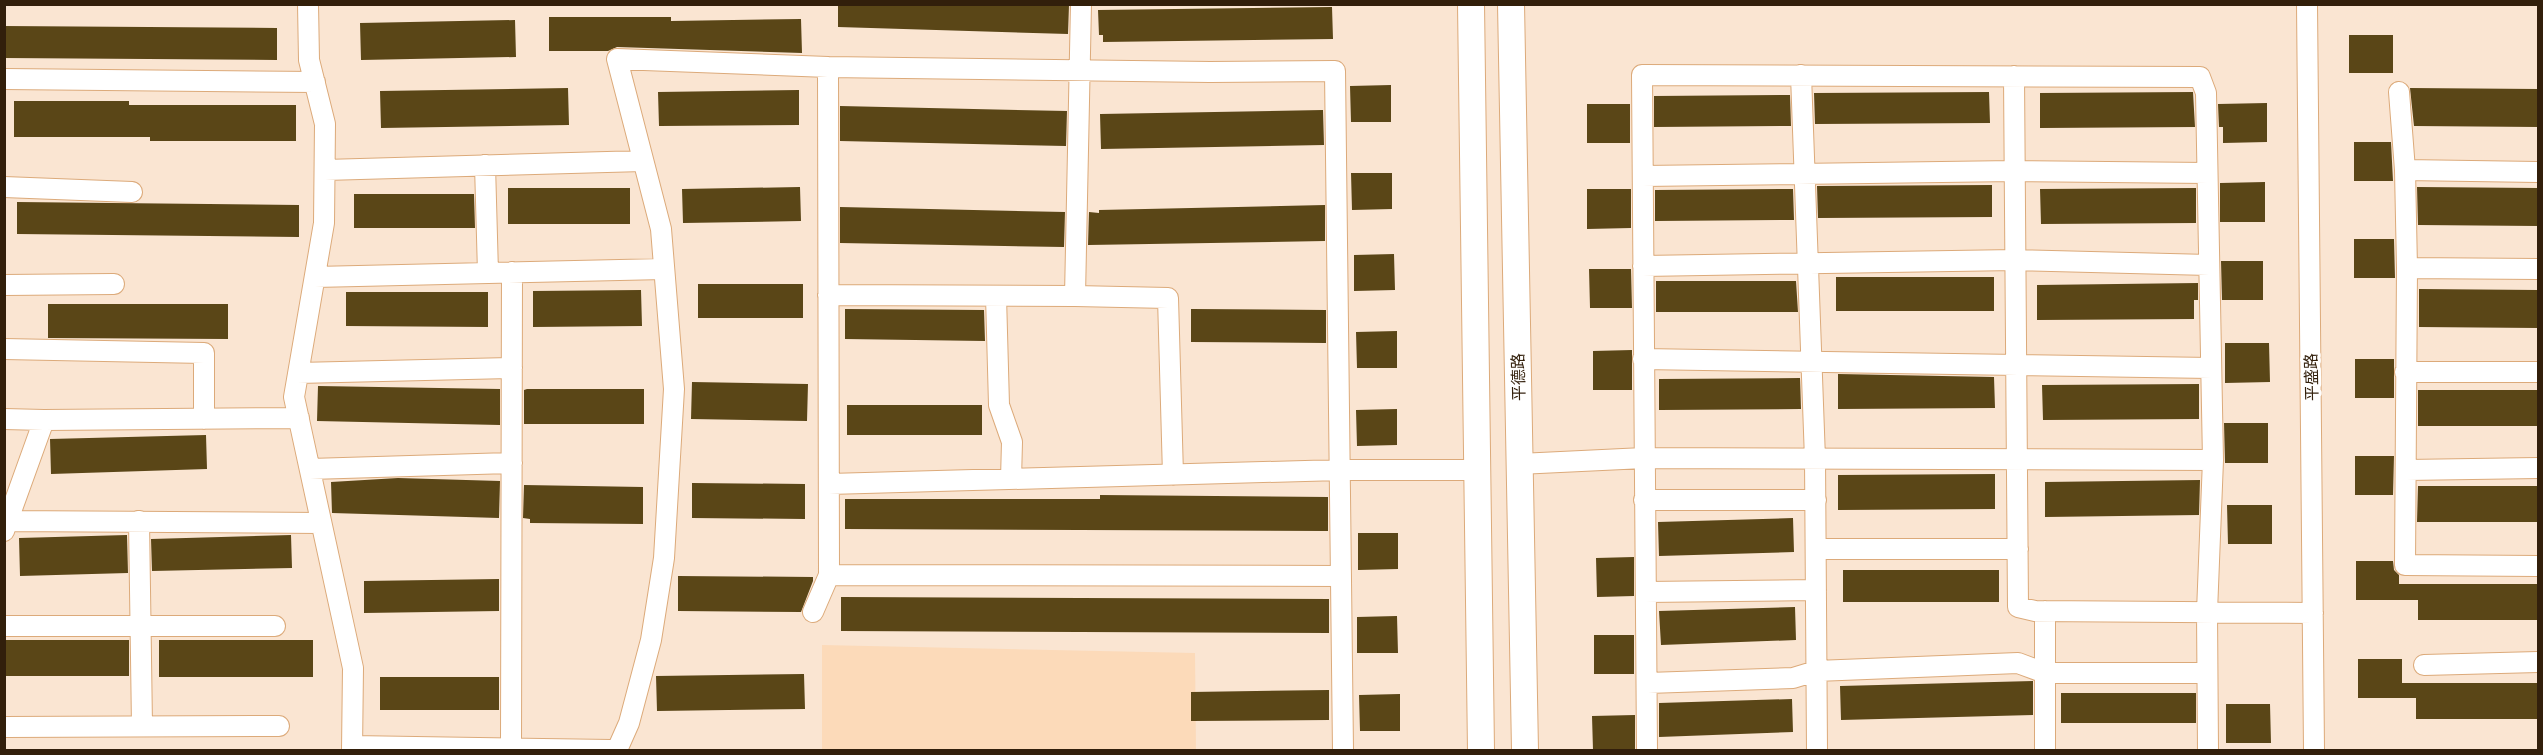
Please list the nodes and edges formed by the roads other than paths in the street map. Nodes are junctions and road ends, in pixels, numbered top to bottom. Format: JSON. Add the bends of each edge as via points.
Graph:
{"nodes":[{"id":1,"x":308,"y":4,"type":"edge"},
{"id":2,"x":1081,"y":4,"type":"edge"},
{"id":3,"x":1471,"y":4,"type":"edge"},
{"id":4,"x":1511,"y":4,"type":"edge"},
{"id":5,"x":2307,"y":4,"type":"edge"},
{"id":6,"x":828,"y":67,"type":"junction"},
{"id":7,"x":1081,"y":70,"type":"junction"},
{"id":8,"x":1801,"y":75,"type":"junction"},
{"id":9,"x":2014,"y":76,"type":"junction"},
{"id":10,"x":4,"y":79,"type":"edge"},
{"id":11,"x":315,"y":82,"type":"junction"},
{"id":12,"x":2399,"y":92,"type":"dead end"},
{"id":13,"x":643,"y":160,"type":"junction"},
{"id":14,"x":485,"y":165,"type":"junction"},
{"id":15,"x":325,"y":170,"type":"junction"},
{"id":16,"x":2405,"y":170,"type":"junction"},
{"id":17,"x":2014,"y":171,"type":"junction"},
{"id":18,"x":2538,"y":172,"type":"edge"},
{"id":19,"x":2207,"y":173,"type":"junction"},
{"id":20,"x":1803,"y":175,"type":"junction"},
{"id":21,"x":1643,"y":176,"type":"junction"},
{"id":22,"x":4,"y":188,"type":"edge"},
{"id":23,"x":132,"y":192,"type":"dead end"},
{"id":24,"x":2015,"y":260,"type":"junction"},
{"id":25,"x":1806,"y":263,"type":"junction"},
{"id":26,"x":2209,"y":264,"type":"junction"},
{"id":27,"x":1643,"y":266,"type":"junction"},
{"id":28,"x":2407,"y":267,"type":"junction"},
{"id":29,"x":664,"y":269,"type":"junction"},
{"id":30,"x":2538,"y":269,"type":"edge"},
{"id":31,"x":512,"y":272,"type":"junction"},
{"id":32,"x":488,"y":273,"type":"junction"},
{"id":33,"x":315,"y":277,"type":"junction"},
{"id":34,"x":114,"y":284,"type":"dead end"},
{"id":35,"x":4,"y":285,"type":"edge"},
{"id":36,"x":828,"y":296,"type":"junction"},
{"id":37,"x":996,"y":296,"type":"junction"},
{"id":38,"x":1075,"y":296,"type":"junction"},
{"id":39,"x":4,"y":349,"type":"edge"},
{"id":40,"x":1643,"y":359,"type":"junction"},
{"id":41,"x":1811,"y":360,"type":"junction"},
{"id":42,"x":2016,"y":366,"type":"junction"},
{"id":43,"x":512,"y":368,"type":"junction"},
{"id":44,"x":2211,"y":368,"type":"junction"},
{"id":45,"x":2405,"y":372,"type":"junction"},
{"id":46,"x":2538,"y":372,"type":"edge"},
{"id":47,"x":298,"y":373,"type":"junction"},
{"id":48,"x":299,"y":418,"type":"junction"},
{"id":49,"x":4,"y":419,"type":"edge"},
{"id":50,"x":204,"y":419,"type":"junction"},
{"id":51,"x":44,"y":420,"type":"junction"},
{"id":52,"x":1644,"y":458,"type":"junction"},
{"id":53,"x":1815,"y":459,"type":"junction"},
{"id":54,"x":2017,"y":460,"type":"junction"},
{"id":55,"x":2213,"y":460,"type":"junction"},
{"id":56,"x":512,"y":463,"type":"junction"},
{"id":57,"x":1520,"y":464,"type":"junction"},
{"id":58,"x":2538,"y":468,"type":"edge"},
{"id":59,"x":309,"y":469,"type":"junction"},
{"id":60,"x":1340,"y":470,"type":"junction"},
{"id":61,"x":1477,"y":470,"type":"junction"},
{"id":62,"x":2407,"y":470,"type":"junction"},
{"id":63,"x":1173,"y":475,"type":"junction"},
{"id":64,"x":1011,"y":479,"type":"junction"},
{"id":65,"x":829,"y":484,"type":"junction"},
{"id":66,"x":1644,"y":500,"type":"junction"},
{"id":67,"x":1815,"y":500,"type":"junction"},
{"id":68,"x":139,"y":522,"type":"junction"},
{"id":69,"x":321,"y":523,"type":"junction"},
{"id":70,"x":6,"y":524,"type":"edge"},
{"id":71,"x":1816,"y":549,"type":"junction"},
{"id":72,"x":2018,"y":549,"type":"junction"},
{"id":73,"x":2538,"y":566,"type":"edge"},
{"id":74,"x":829,"y":575,"type":"junction"},
{"id":75,"x":1341,"y":576,"type":"junction"},
{"id":76,"x":1816,"y":590,"type":"junction"},
{"id":77,"x":1646,"y":592,"type":"junction"},
{"id":78,"x":2045,"y":611,"type":"junction"},
{"id":79,"x":813,"y":612,"type":"dead end"},
{"id":80,"x":2207,"y":612,"type":"junction"},
{"id":81,"x":2313,"y":614,"type":"junction"},
{"id":82,"x":4,"y":626,"type":"edge"},
{"id":83,"x":140,"y":626,"type":"junction"},
{"id":84,"x":275,"y":626,"type":"dead end"},
{"id":85,"x":2538,"y":663,"type":"edge"},
{"id":86,"x":2424,"y":665,"type":"dead end"},
{"id":87,"x":1816,"y":671,"type":"junction"},
{"id":88,"x":2045,"y":673,"type":"junction"},
{"id":89,"x":2207,"y":673,"type":"junction"},
{"id":90,"x":1648,"y":683,"type":"junction"},
{"id":91,"x":142,"y":726,"type":"junction"},
{"id":92,"x":279,"y":726,"type":"dead end"},
{"id":93,"x":4,"y":727,"type":"edge"},
{"id":94,"x":352,"y":748,"type":"edge"},
{"id":95,"x":511,"y":748,"type":"junction"},
{"id":96,"x":611,"y":750,"type":"edge"},
{"id":97,"x":617,"y":750,"type":"edge"},
{"id":98,"x":1342,"y":750,"type":"edge"},
{"id":99,"x":1480,"y":750,"type":"edge"},
{"id":100,"x":1525,"y":750,"type":"edge"},
{"id":101,"x":1647,"y":750,"type":"edge"},
{"id":102,"x":1817,"y":750,"type":"edge"},
{"id":103,"x":2045,"y":750,"type":"edge"},
{"id":104,"x":2208,"y":750,"type":"edge"},
{"id":105,"x":2314,"y":750,"type":"edge"}],
"edges":[{"from":1,"to":11,"type":"street","via":[[309,60]]},
{"from":2,"to":7,"type":"street"},
{"from":3,"to":61,"type":"main road"},
{"from":4,"to":57,"type":"main road","name":"平德路"},
{"from":5,"to":81,"type":"street","name":"平盛路"},
{"from":6,"to":7,"type":"street"},
{"from":6,"to":13,"type":"street","via":[[617,59]]},
{"from":6,"to":36,"type":"street"},
{"from":7,"to":38,"type":"street"},
{"from":7,"to":60,"type":"street","via":[[1335,71]]},
{"from":8,"to":9,"type":"street"},
{"from":8,"to":20,"type":"street"},
{"from":8,"to":21,"type":"street","via":[[1642,75]]},
{"from":9,"to":17,"type":"street"},
{"from":9,"to":19,"type":"street","via":[[2200,77],[2206,93]]},
{"from":10,"to":11,"type":"street"},
{"from":11,"to":15,"type":"street","via":[[325,124]]},
{"from":12,"to":16,"type":"street"},
{"from":13,"to":14,"type":"street"},
{"from":13,"to":29,"type":"street","via":[[661,229]]},
{"from":14,"to":15,"type":"street"},
{"from":14,"to":32,"type":"street"},
{"from":15,"to":33,"type":"street","via":[[324,223]]},
{"from":16,"to":18,"type":"street"},
{"from":16,"to":28,"type":"street"},
{"from":17,"to":19,"type":"street"},
{"from":17,"to":20,"type":"street"},
{"from":17,"to":24,"type":"street"},
{"from":19,"to":26,"type":"street"},
{"from":20,"to":21,"type":"street"},
{"from":20,"to":25,"type":"street"},
{"from":21,"to":27,"type":"street"},
{"from":22,"to":23,"type":"street"},
{"from":24,"to":25,"type":"street"},
{"from":24,"to":26,"type":"street"},
{"from":24,"to":42,"type":"street"},
{"from":25,"to":27,"type":"street"},
{"from":25,"to":41,"type":"street"},
{"from":26,"to":44,"type":"street"},
{"from":27,"to":40,"type":"street"},
{"from":28,"to":30,"type":"street"},
{"from":28,"to":45,"type":"street"},
{"from":29,"to":31,"type":"street"},
{"from":29,"to":97,"type":"street","via":[[674,389],[664,558],[651,640],[629,723]]},
{"from":31,"to":32,"type":"street"},
{"from":31,"to":43,"type":"street"},
{"from":32,"to":33,"type":"street"},
{"from":33,"to":47,"type":"street"},
{"from":34,"to":35,"type":"street"},
{"from":36,"to":37,"type":"street"},
{"from":36,"to":65,"type":"street"},
{"from":37,"to":38,"type":"street"},
{"from":37,"to":64,"type":"street","via":[[999,405],[1012,442]]},
{"from":38,"to":63,"type":"street","via":[[1168,298]]},
{"from":39,"to":50,"type":"street","via":[[204,354]]},
{"from":40,"to":41,"type":"street"},
{"from":40,"to":52,"type":"street"},
{"from":41,"to":42,"type":"street"},
{"from":41,"to":53,"type":"street"},
{"from":42,"to":44,"type":"street"},
{"from":42,"to":54,"type":"street"},
{"from":43,"to":47,"type":"street"},
{"from":43,"to":56,"type":"street"},
{"from":44,"to":55,"type":"street"},
{"from":45,"to":46,"type":"street"},
{"from":45,"to":62,"type":"street"},
{"from":47,"to":48,"type":"street","via":[[294,397]]},
{"from":48,"to":50,"type":"street"},
{"from":48,"to":59,"type":"street"},
{"from":49,"to":51,"type":"street"},
{"from":50,"to":51,"type":"street"},
{"from":51,"to":70,"type":"street"},
{"from":52,"to":53,"type":"street"},
{"from":52,"to":57,"type":"street"},
{"from":52,"to":66,"type":"street"},
{"from":53,"to":54,"type":"street"},
{"from":53,"to":67,"type":"street"},
{"from":54,"to":55,"type":"street"},
{"from":54,"to":72,"type":"street"},
{"from":55,"to":80,"type":"street"},
{"from":56,"to":59,"type":"street"},
{"from":56,"to":95,"type":"street"},
{"from":57,"to":100,"type":"main road","name":"平德路"},
{"from":58,"to":62,"type":"street"},
{"from":59,"to":69,"type":"street"},
{"from":60,"to":61,"type":"street"},
{"from":60,"to":63,"type":"street"},
{"from":60,"to":75,"type":"street"},
{"from":61,"to":99,"type":"main road"},
{"from":62,"to":73,"type":"street","via":[[2405,565]]},
{"from":63,"to":64,"type":"street"},
{"from":64,"to":65,"type":"street"},
{"from":65,"to":74,"type":"street"},
{"from":66,"to":67,"type":"street"},
{"from":66,"to":77,"type":"street"},
{"from":67,"to":71,"type":"street"},
{"from":68,"to":69,"type":"street"},
{"from":68,"to":70,"type":"street"},
{"from":68,"to":83,"type":"street"},
{"from":69,"to":94,"type":"street","via":[[352,668]]},
{"from":71,"to":72,"type":"street"},
{"from":71,"to":76,"type":"street"},
{"from":72,"to":78,"type":"street","via":[[2018,607]]},
{"from":74,"to":75,"type":"street"},
{"from":74,"to":79,"type":"street"},
{"from":75,"to":98,"type":"street"},
{"from":76,"to":77,"type":"street"},
{"from":76,"to":87,"type":"street"},
{"from":77,"to":90,"type":"street"},
{"from":78,"to":80,"type":"street"},
{"from":78,"to":88,"type":"street"},
{"from":80,"to":81,"type":"street"},
{"from":80,"to":89,"type":"street"},
{"from":81,"to":105,"type":"street","name":"平盛路"},
{"from":82,"to":83,"type":"street"},
{"from":83,"to":84,"type":"street"},
{"from":83,"to":91,"type":"street"},
{"from":85,"to":86,"type":"street"},
{"from":87,"to":88,"type":"street","via":[[2018,663]]},
{"from":87,"to":90,"type":"street","via":[[1793,678]]},
{"from":87,"to":102,"type":"street"},
{"from":88,"to":89,"type":"street"},
{"from":88,"to":103,"type":"street"},
{"from":89,"to":104,"type":"street"},
{"from":90,"to":101,"type":"street"},
{"from":91,"to":92,"type":"street"},
{"from":91,"to":93,"type":"street"},
{"from":94,"to":95,"type":"street"},
{"from":95,"to":96,"type":"street"}]}
